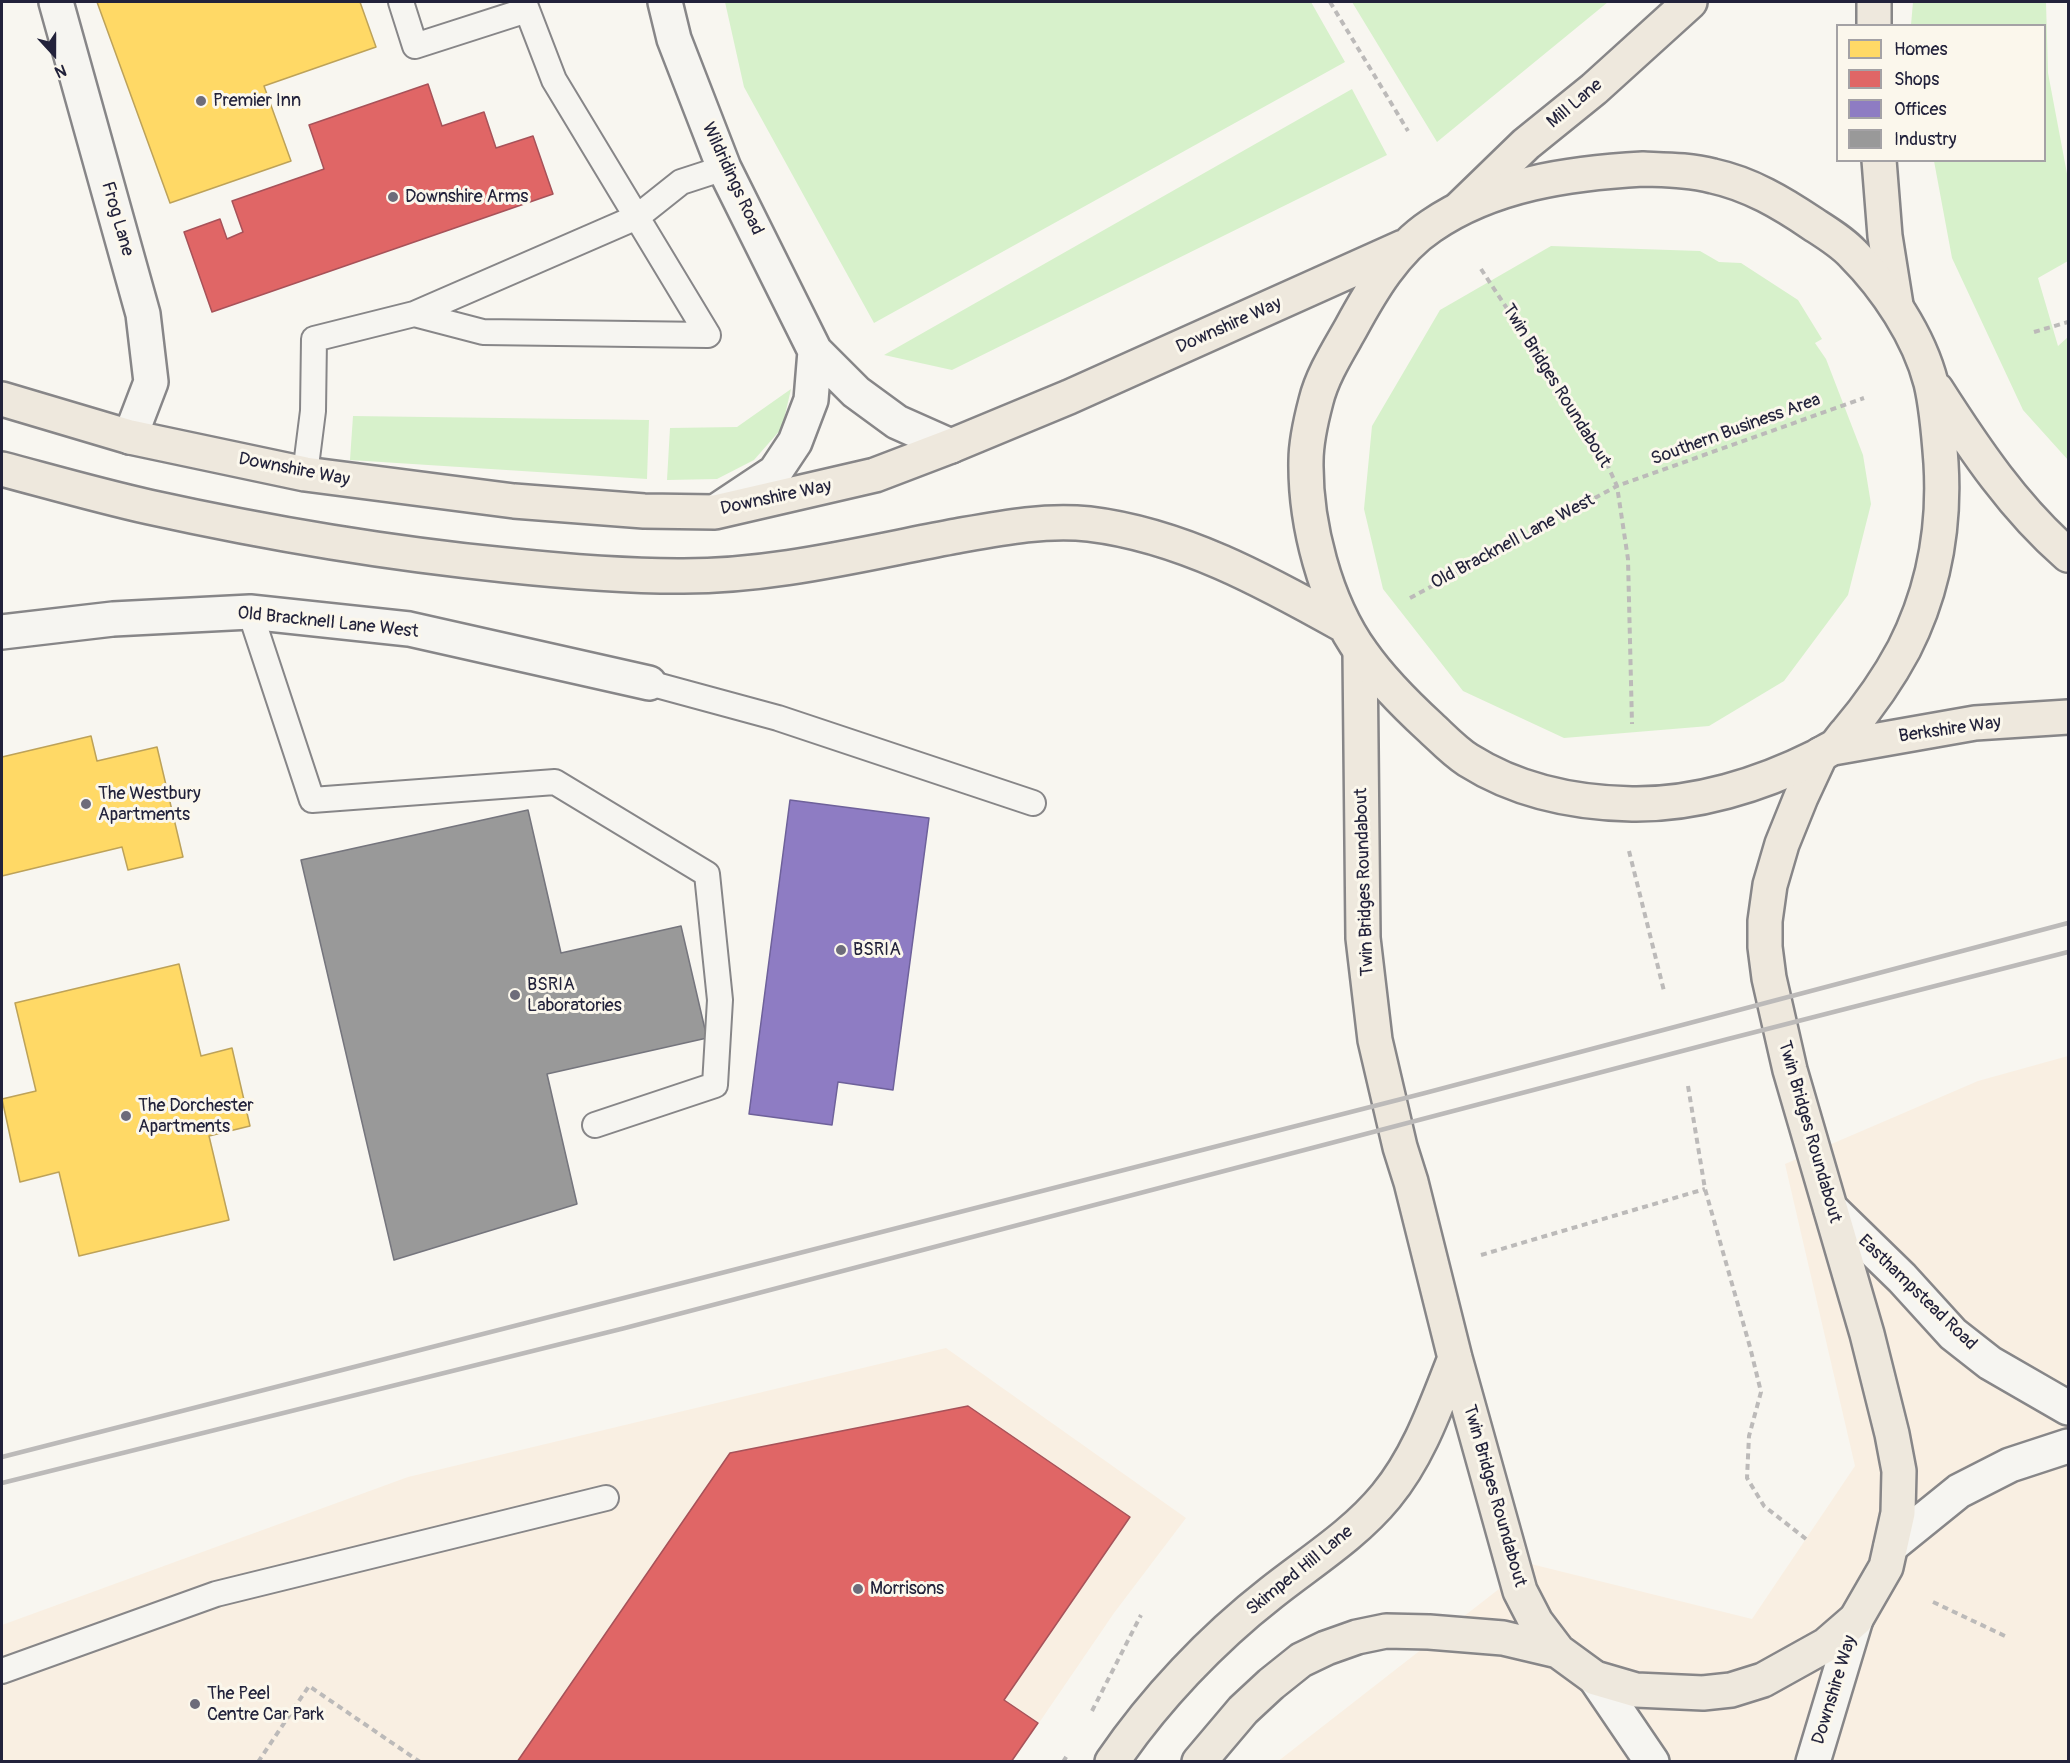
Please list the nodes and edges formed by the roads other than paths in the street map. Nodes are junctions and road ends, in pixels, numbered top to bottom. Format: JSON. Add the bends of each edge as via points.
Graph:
{"nodes":[{"id":1,"x":56,"y":2,"type":"edge"},
{"id":2,"x":401,"y":2,"type":"edge"},
{"id":3,"x":665,"y":2,"type":"edge"},
{"id":4,"x":1690,"y":2,"type":"edge"},
{"id":5,"x":1874,"y":2,"type":"edge"},
{"id":6,"x":526,"y":6,"type":"edge"},
{"id":7,"x":1874,"y":24,"type":"edge"},
{"id":8,"x":1879,"y":162,"type":"edge"},
{"id":9,"x":724,"y":168,"type":"junction"},
{"id":10,"x":1461,"y":207,"type":"junction"},
{"id":11,"x":638,"y":217,"type":"junction"},
{"id":12,"x":1405,"y":246,"type":"junction"},
{"id":13,"x":1896,"y":305,"type":"junction"},
{"id":14,"x":414,"y":314,"type":"junction"},
{"id":15,"x":815,"y":351,"type":"junction"},
{"id":16,"x":1930,"y":380,"type":"junction"},
{"id":17,"x":2,"y":399,"type":"edge"},
{"id":18,"x":130,"y":437,"type":"junction"},
{"id":19,"x":951,"y":446,"type":"junction"},
{"id":20,"x":2,"y":469,"type":"edge"},
{"id":21,"x":305,"y":474,"type":"junction"},
{"id":22,"x":715,"y":512,"type":"junction"},
{"id":23,"x":2068,"y":555,"type":"edge"},
{"id":24,"x":250,"y":612,"type":"junction"},
{"id":25,"x":2,"y":632,"type":"edge"},
{"id":26,"x":1353,"y":638,"type":"junction"},
{"id":27,"x":649,"y":683,"type":"joint"},
{"id":28,"x":2068,"y":717,"type":"edge"},
{"id":29,"x":1827,"y":751,"type":"junction"},
{"id":30,"x":1033,"y":803,"type":"dead end"},
{"id":31,"x":595,"y":1125,"type":"dead end"},
{"id":32,"x":1831,"y":1209,"type":"junction"},
{"id":33,"x":1455,"y":1358,"type":"junction"},
{"id":34,"x":2068,"y":1408,"type":"edge"},
{"id":35,"x":2068,"y":1446,"type":"edge"},
{"id":36,"x":606,"y":1498,"type":"dead end"},
{"id":37,"x":1891,"y":1546,"type":"junction"},
{"id":38,"x":1856,"y":1619,"type":"junction"},
{"id":39,"x":1557,"y":1651,"type":"junction"},
{"id":40,"x":2,"y":1671,"type":"edge"},
{"id":41,"x":1595,"y":1678,"type":"junction"},
{"id":42,"x":1112,"y":1761,"type":"edge"},
{"id":43,"x":1199,"y":1761,"type":"edge"},
{"id":44,"x":1652,"y":1761,"type":"edge"},
{"id":45,"x":1813,"y":1761,"type":"edge"}],
"edges":[{"from":1,"to":18,"type":"street","name":"Frog Lane","via":[[143,314],[152,382]]},
{"from":2,"to":6,"type":"lane","via":[[415,46]]},
{"from":3,"to":9,"type":"street","name":"Wildridings Road","via":[[674,39]]},
{"from":4,"to":10,"type":"main road","name":"Mill Lane","via":[[1526,144]]},
{"from":5,"to":7,"type":"main road"},
{"from":6,"to":11,"type":"lane","via":[[554,80]]},
{"from":8,"to":13,"type":"main road"},
{"from":9,"to":11,"type":"lane","via":[[681,182]]},
{"from":9,"to":15,"type":"street","name":"Wildridings Road"},
{"from":10,"to":12,"type":"main road","name":"Twin Bridges Roundabout"},
{"from":10,"to":13,"type":"main road","name":"Twin Bridges Roundabout","via":[[1553,178],[1597,171],[1682,170],[1717,176],[1758,191],[1832,237],[1852,252]]},
{"from":11,"to":14,"type":"lane"},
{"from":11,"to":14,"type":"lane","via":[[708,335],[483,332]]},
{"from":12,"to":19,"type":"main road","name":"Downshire Way"},
{"from":12,"to":26,"type":"main road","name":"Twin Bridges Roundabout","via":[[1357,316],[1330,366],[1317,395],[1306,456],[1307,492],[1324,574]]},
{"from":13,"to":16,"type":"main road","name":"Twin Bridges Roundabout"},
{"from":14,"to":21,"type":"lane","via":[[314,339],[314,411]]},
{"from":15,"to":19,"type":"street","name":"Wildridings Road","via":[[856,392],[897,422]]},
{"from":15,"to":22,"type":"street","name":"Wildridings Road","via":[[812,400],[795,442],[775,472]]},
{"from":16,"to":23,"type":"main road","via":[[2003,488]]},
{"from":16,"to":29,"type":"main road","name":"Twin Bridges Roundabout","via":[[1943,491],[1936,561],[1922,609],[1889,677],[1862,714]]},
{"from":17,"to":18,"type":"main road","name":"Downshire Way"},
{"from":18,"to":21,"type":"main road","name":"Downshire Way"},
{"from":19,"to":22,"type":"main road","name":"Downshire Way","via":[[875,475]]},
{"from":20,"to":26,"type":"main road","via":[[146,507],[284,535],[434,558],[572,572],[679,576],[752,573],[986,531],[1046,523],[1087,524],[1129,531],[1226,564],[1293,596]]},
{"from":21,"to":22,"type":"main road","name":"Downshire Way","via":[[514,501]]},
{"from":24,"to":25,"type":"street","name":"Old Bracknell Lane West","via":[[113,620]]},
{"from":24,"to":27,"type":"street","name":"Old Bracknell Lane West","via":[[409,629]]},
{"from":24,"to":31,"type":"lane","via":[[312,800],[555,782],[707,874],[720,1000],[715,1085]]},
{"from":26,"to":29,"type":"main road","name":"Twin Bridges Roundabout","via":[[1401,701],[1465,758],[1504,779],[1553,796],[1594,803],[1673,802],[1726,792],[1790,770]]},
{"from":26,"to":33,"type":"main road","name":"Twin Bridges Roundabout","via":[[1364,938],[1376,1040]]},
{"from":27,"to":30,"type":"lane","via":[[778,718]]},
{"from":28,"to":29,"type":"main road","name":"Berkshire Way","via":[[1975,723]]},
{"from":29,"to":32,"type":"main road","name":"Twin Bridges Roundabout","via":[[1801,796],[1782,844],[1770,885],[1765,947],[1790,1070]]},
{"from":32,"to":34,"type":"street","name":"Easthampstead Road","via":[[1953,1334],[1990,1363]]},
{"from":32,"to":37,"type":"main road","name":"Twin Bridges Roundabout","via":[[1867,1334],[1899,1471],[1898,1514]]},
{"from":33,"to":39,"type":"main road","name":"Twin Bridges Roundabout","via":[[1520,1591]]},
{"from":33,"to":42,"type":"main road","name":"Skimped Hill Lane","via":[[1411,1459],[1386,1496],[1357,1526],[1224,1634],[1131,1734]]},
{"from":35,"to":37,"type":"street","via":[[2010,1465],[1959,1491]]},
{"from":36,"to":40,"type":"lane","via":[[216,1594]]},
{"from":37,"to":38,"type":"main road","name":"Twin Bridges Roundabout","via":[[1886,1567]]},
{"from":38,"to":41,"type":"main road","name":"Twin Bridges Roundabout","via":[[1826,1645],[1798,1662],[1763,1680],[1731,1690],[1647,1691]]},
{"from":38,"to":45,"type":"street","name":"Downshire Way"},
{"from":39,"to":41,"type":"main road","name":"Twin Bridges Roundabout"},
{"from":39,"to":43,"type":"main road","via":[[1503,1638],[1429,1632],[1386,1631],[1358,1637],[1301,1660],[1243,1710]]},
{"from":41,"to":44,"type":"street"}]}
